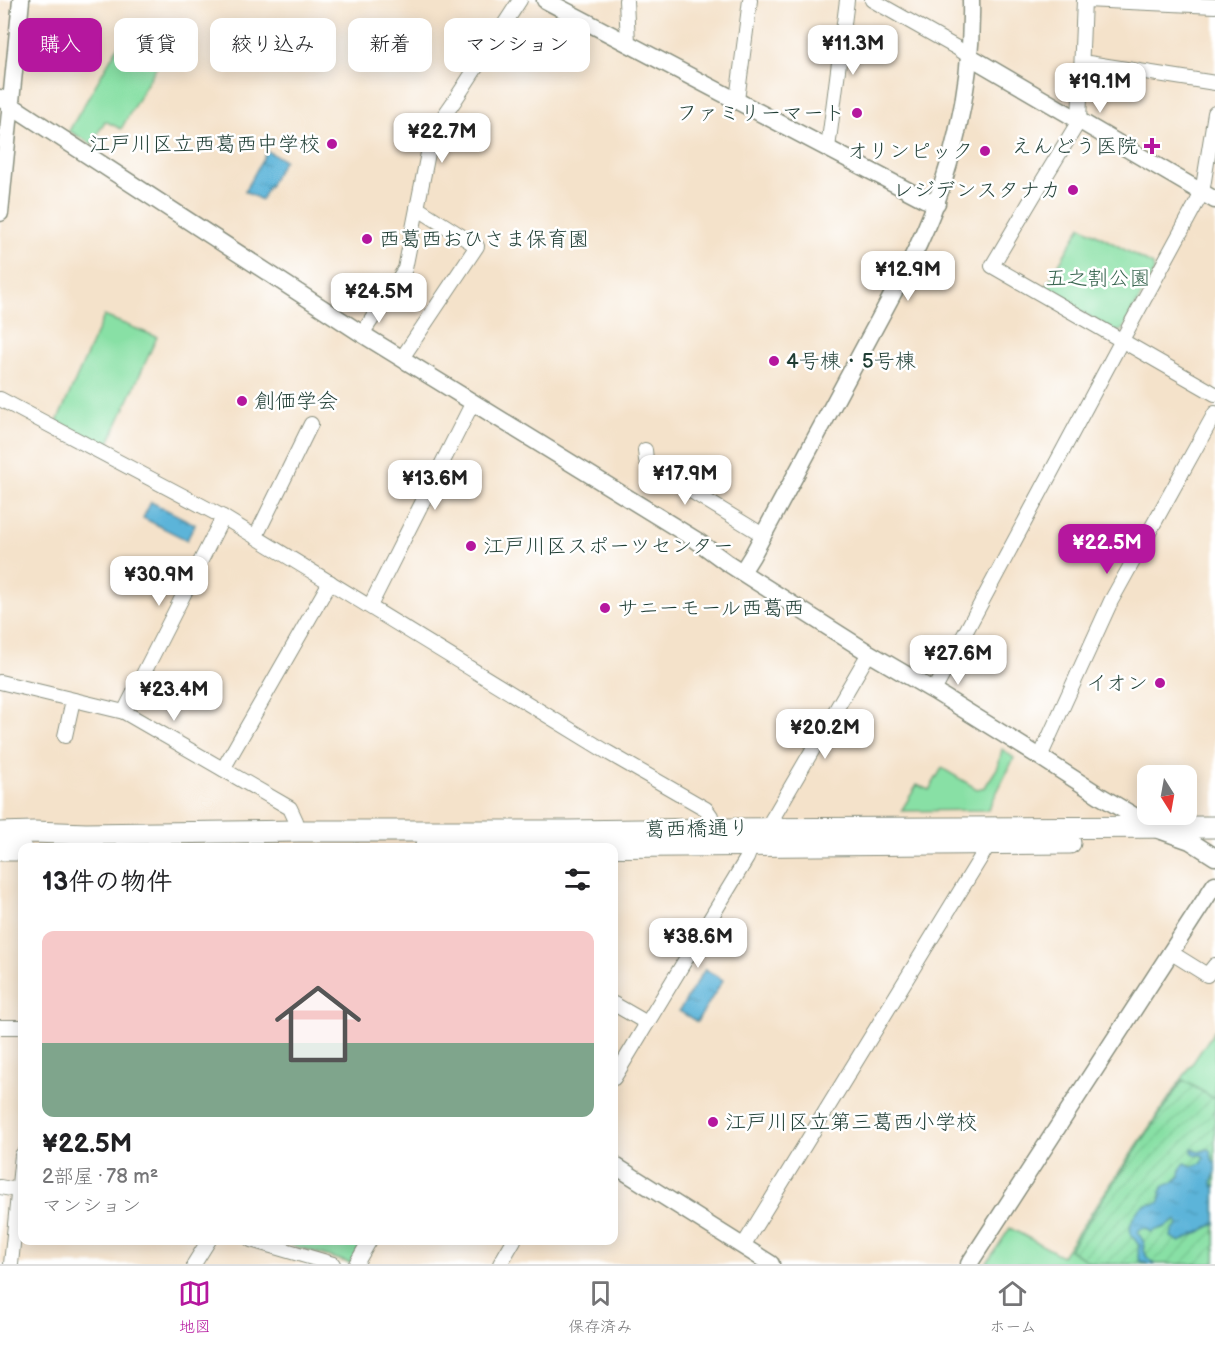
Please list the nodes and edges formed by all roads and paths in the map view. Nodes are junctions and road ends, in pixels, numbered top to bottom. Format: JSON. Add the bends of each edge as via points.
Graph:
{"nodes":[{"id":1,"x":21,"y":0,"type":"edge"},
{"id":2,"x":520,"y":0,"type":"edge"},
{"id":3,"x":545,"y":0,"type":"edge"},
{"id":4,"x":626,"y":0,"type":"edge"},
{"id":5,"x":750,"y":0,"type":"edge"},
{"id":6,"x":847,"y":0,"type":"edge"},
{"id":7,"x":872,"y":0,"type":"edge"},
{"id":8,"x":971,"y":0,"type":"edge"},
{"id":9,"x":1085,"y":0,"type":"edge"},
{"id":10,"x":1178,"y":2,"type":"edge"},
{"id":11,"x":1215,"y":6,"type":"edge"},
{"id":12,"x":628,"y":43,"type":"junction"},
{"id":13,"x":969,"y":56,"type":"junction"},
{"id":14,"x":1082,"y":62,"type":"junction"},
{"id":15,"x":1215,"y":83,"type":"edge"},
{"id":16,"x":737,"y":100,"type":"junction"},
{"id":17,"x":5,"y":102,"type":"edge"},
{"id":18,"x":1215,"y":113,"type":"edge"},
{"id":19,"x":1079,"y":122,"type":"junction"},
{"id":20,"x":828,"y":148,"type":"junction"},
{"id":21,"x":1209,"y":197,"type":"edge"},
{"id":22,"x":937,"y":203,"type":"junction"},
{"id":23,"x":417,"y":208,"type":"junction"},
{"id":24,"x":0,"y":213,"type":"edge"},
{"id":25,"x":362,"y":334,"type":"junction"},
{"id":26,"x":1122,"y":340,"type":"junction"},
{"id":27,"x":402,"y":358,"type":"junction"},
{"id":28,"x":1215,"y":394,"type":"edge"},
{"id":29,"x":0,"y":399,"type":"edge"},
{"id":30,"x":473,"y":402,"type":"junction"},
{"id":31,"x":1215,"y":413,"type":"edge"},
{"id":32,"x":311,"y":424,"type":"dead end"},
{"id":33,"x":645,"y":450,"type":"dead end"},
{"id":34,"x":223,"y":517,"type":"junction"},
{"id":35,"x":255,"y":536,"type":"junction"},
{"id":36,"x":763,"y":536,"type":"junction"},
{"id":37,"x":742,"y":572,"type":"junction"},
{"id":38,"x":330,"y":582,"type":"junction"},
{"id":39,"x":370,"y":606,"type":"junction"},
{"id":40,"x":870,"y":653,"type":"junction"},
{"id":41,"x":0,"y":682,"type":"edge"},
{"id":42,"x":934,"y":691,"type":"junction"},
{"id":43,"x":73,"y":700,"type":"junction"},
{"id":44,"x":124,"y":712,"type":"junction"},
{"id":45,"x":65,"y":736,"type":"dead end"},
{"id":46,"x":1040,"y":757,"type":"junction"},
{"id":47,"x":223,"y":769,"type":"junction"},
{"id":48,"x":1215,"y":827,"type":"edge"},
{"id":49,"x":766,"y":829,"type":"junction"},
{"id":50,"x":1156,"y":829,"type":"junction"},
{"id":51,"x":298,"y":831,"type":"junction"},
{"id":52,"x":0,"y":833,"type":"edge"},
{"id":53,"x":712,"y":837,"type":"junction"},
{"id":54,"x":1190,"y":841,"type":"junction"},
{"id":55,"x":1215,"y":841,"type":"edge"},
{"id":56,"x":555,"y":843,"type":"edge"},
{"id":57,"x":989,"y":844,"type":"junction"},
{"id":58,"x":752,"y":845,"type":"junction"},
{"id":59,"x":0,"y":850,"type":"edge"},
{"id":60,"x":18,"y":850,"type":"edge"},
{"id":61,"x":1215,"y":857,"type":"edge"},
{"id":62,"x":1215,"y":884,"type":"edge"},
{"id":63,"x":1170,"y":952,"type":"junction"},
{"id":64,"x":1215,"y":965,"type":"edge"},
{"id":65,"x":618,"y":1006,"type":"edge"},
{"id":66,"x":647,"y":1023,"type":"junction"},
{"id":67,"x":0,"y":1027,"type":"edge"},
{"id":68,"x":18,"y":1027,"type":"edge"},
{"id":69,"x":618,"y":1071,"type":"edge"},
{"id":70,"x":618,"y":1168,"type":"edge"},
{"id":71,"x":0,"y":1187,"type":"edge"},
{"id":72,"x":18,"y":1190,"type":"edge"},
{"id":73,"x":18,"y":1213,"type":"edge"},
{"id":74,"x":206,"y":1245,"type":"edge"},
{"id":75,"x":263,"y":1245,"type":"edge"},
{"id":76,"x":367,"y":1245,"type":"edge"},
{"id":77,"x":511,"y":1245,"type":"edge"},
{"id":78,"x":743,"y":1246,"type":"junction"},
{"id":79,"x":295,"y":1259,"type":"edge"},
{"id":80,"x":11,"y":1264,"type":"edge"},
{"id":81,"x":194,"y":1264,"type":"edge"},
{"id":82,"x":333,"y":1264,"type":"edge"},
{"id":83,"x":356,"y":1264,"type":"edge"},
{"id":84,"x":500,"y":1264,"type":"edge"},
{"id":85,"x":771,"y":1264,"type":"edge"},
{"id":86,"x":969,"y":1264,"type":"edge"}],
"edges":[{"from":1,"to":17,"type":"street"},
{"from":2,"to":23,"type":"street","via":[[432,133]]},
{"from":3,"to":12,"type":"street"},
{"from":4,"to":12,"type":"street"},
{"from":5,"to":16,"type":"street"},
{"from":6,"to":20,"type":"street"},
{"from":7,"to":13,"type":"street"},
{"from":8,"to":13,"type":"street"},
{"from":9,"to":10,"type":"street"},
{"from":9,"to":14,"type":"street"},
{"from":10,"to":11,"type":"street"},
{"from":12,"to":16,"type":"street"},
{"from":13,"to":19,"type":"street"},
{"from":13,"to":22,"type":"street","via":[[959,123]]},
{"from":14,"to":15,"type":"street"},
{"from":14,"to":19,"type":"street"},
{"from":16,"to":20,"type":"street"},
{"from":17,"to":24,"type":"street"},
{"from":17,"to":25,"type":"street"},
{"from":18,"to":21,"type":"street"},
{"from":19,"to":21,"type":"street"},
{"from":19,"to":26,"type":"street","via":[[992,266]]},
{"from":20,"to":22,"type":"street"},
{"from":21,"to":26,"type":"street"},
{"from":22,"to":36,"type":"street","via":[[911,260]]},
{"from":23,"to":25,"type":"street","via":[[405,269]]},
{"from":23,"to":27,"type":"street","via":[[477,246]]},
{"from":25,"to":27,"type":"street"},
{"from":26,"to":28,"type":"street"},
{"from":26,"to":42,"type":"street"},
{"from":27,"to":30,"type":"street"},
{"from":29,"to":34,"type":"street"},
{"from":30,"to":37,"type":"street"},
{"from":30,"to":39,"type":"street"},
{"from":31,"to":46,"type":"street","via":[[1111,601]]},
{"from":32,"to":35,"type":"street"},
{"from":33,"to":36,"type":"street","via":[[646,460],[655,469]]},
{"from":34,"to":35,"type":"street"},
{"from":34,"to":44,"type":"street"},
{"from":35,"to":38,"type":"street"},
{"from":36,"to":37,"type":"street"},
{"from":37,"to":40,"type":"street"},
{"from":38,"to":39,"type":"street"},
{"from":38,"to":47,"type":"street"},
{"from":39,"to":53,"type":"street","via":[[706,809],[711,816]]},
{"from":40,"to":42,"type":"street"},
{"from":40,"to":49,"type":"street"},
{"from":41,"to":43,"type":"street"},
{"from":42,"to":46,"type":"street"},
{"from":43,"to":44,"type":"street"},
{"from":43,"to":45,"type":"street"},
{"from":44,"to":47,"type":"street"},
{"from":46,"to":50,"type":"street"},
{"from":47,"to":51,"type":"street","via":[[290,808]]},
{"from":48,"to":50,"type":"main road","name":"葛西橋通り"},
{"from":49,"to":50,"type":"main road","name":"葛西橋通り"},
{"from":49,"to":53,"type":"main road","name":"葛西橋通り"},
{"from":49,"to":58,"type":"street"},
{"from":50,"to":54,"type":"street"},
{"from":51,"to":52,"type":"main road","name":"葛西橋通り"},
{"from":51,"to":53,"type":"main road","name":"葛西橋通り","via":[[569,831]]},
{"from":53,"to":56,"type":"main road","name":"葛西橋通り"},
{"from":53,"to":58,"type":"main road","name":"葛西橋通り"},
{"from":54,"to":55,"type":"main road","name":"葛西橋通り"},
{"from":54,"to":57,"type":"main road","name":"葛西橋通り"},
{"from":54,"to":61,"type":"street"},
{"from":57,"to":58,"type":"main road","name":"葛西橋通り"},
{"from":57,"to":78,"type":"street"},
{"from":58,"to":66,"type":"street"},
{"from":59,"to":60,"type":"main road"},
{"from":62,"to":63,"type":"street"},
{"from":63,"to":64,"type":"street","via":[[1207,975]]},
{"from":63,"to":86,"type":"street"},
{"from":65,"to":66,"type":"street"},
{"from":66,"to":69,"type":"street"},
{"from":67,"to":68,"type":"street"},
{"from":70,"to":78,"type":"street"},
{"from":71,"to":72,"type":"street"},
{"from":73,"to":80,"type":"street"},
{"from":74,"to":81,"type":"street"},
{"from":75,"to":79,"type":"street"},
{"from":76,"to":83,"type":"street"},
{"from":77,"to":84,"type":"street"},
{"from":78,"to":85,"type":"street"},
{"from":79,"to":82,"type":"street"}]}
